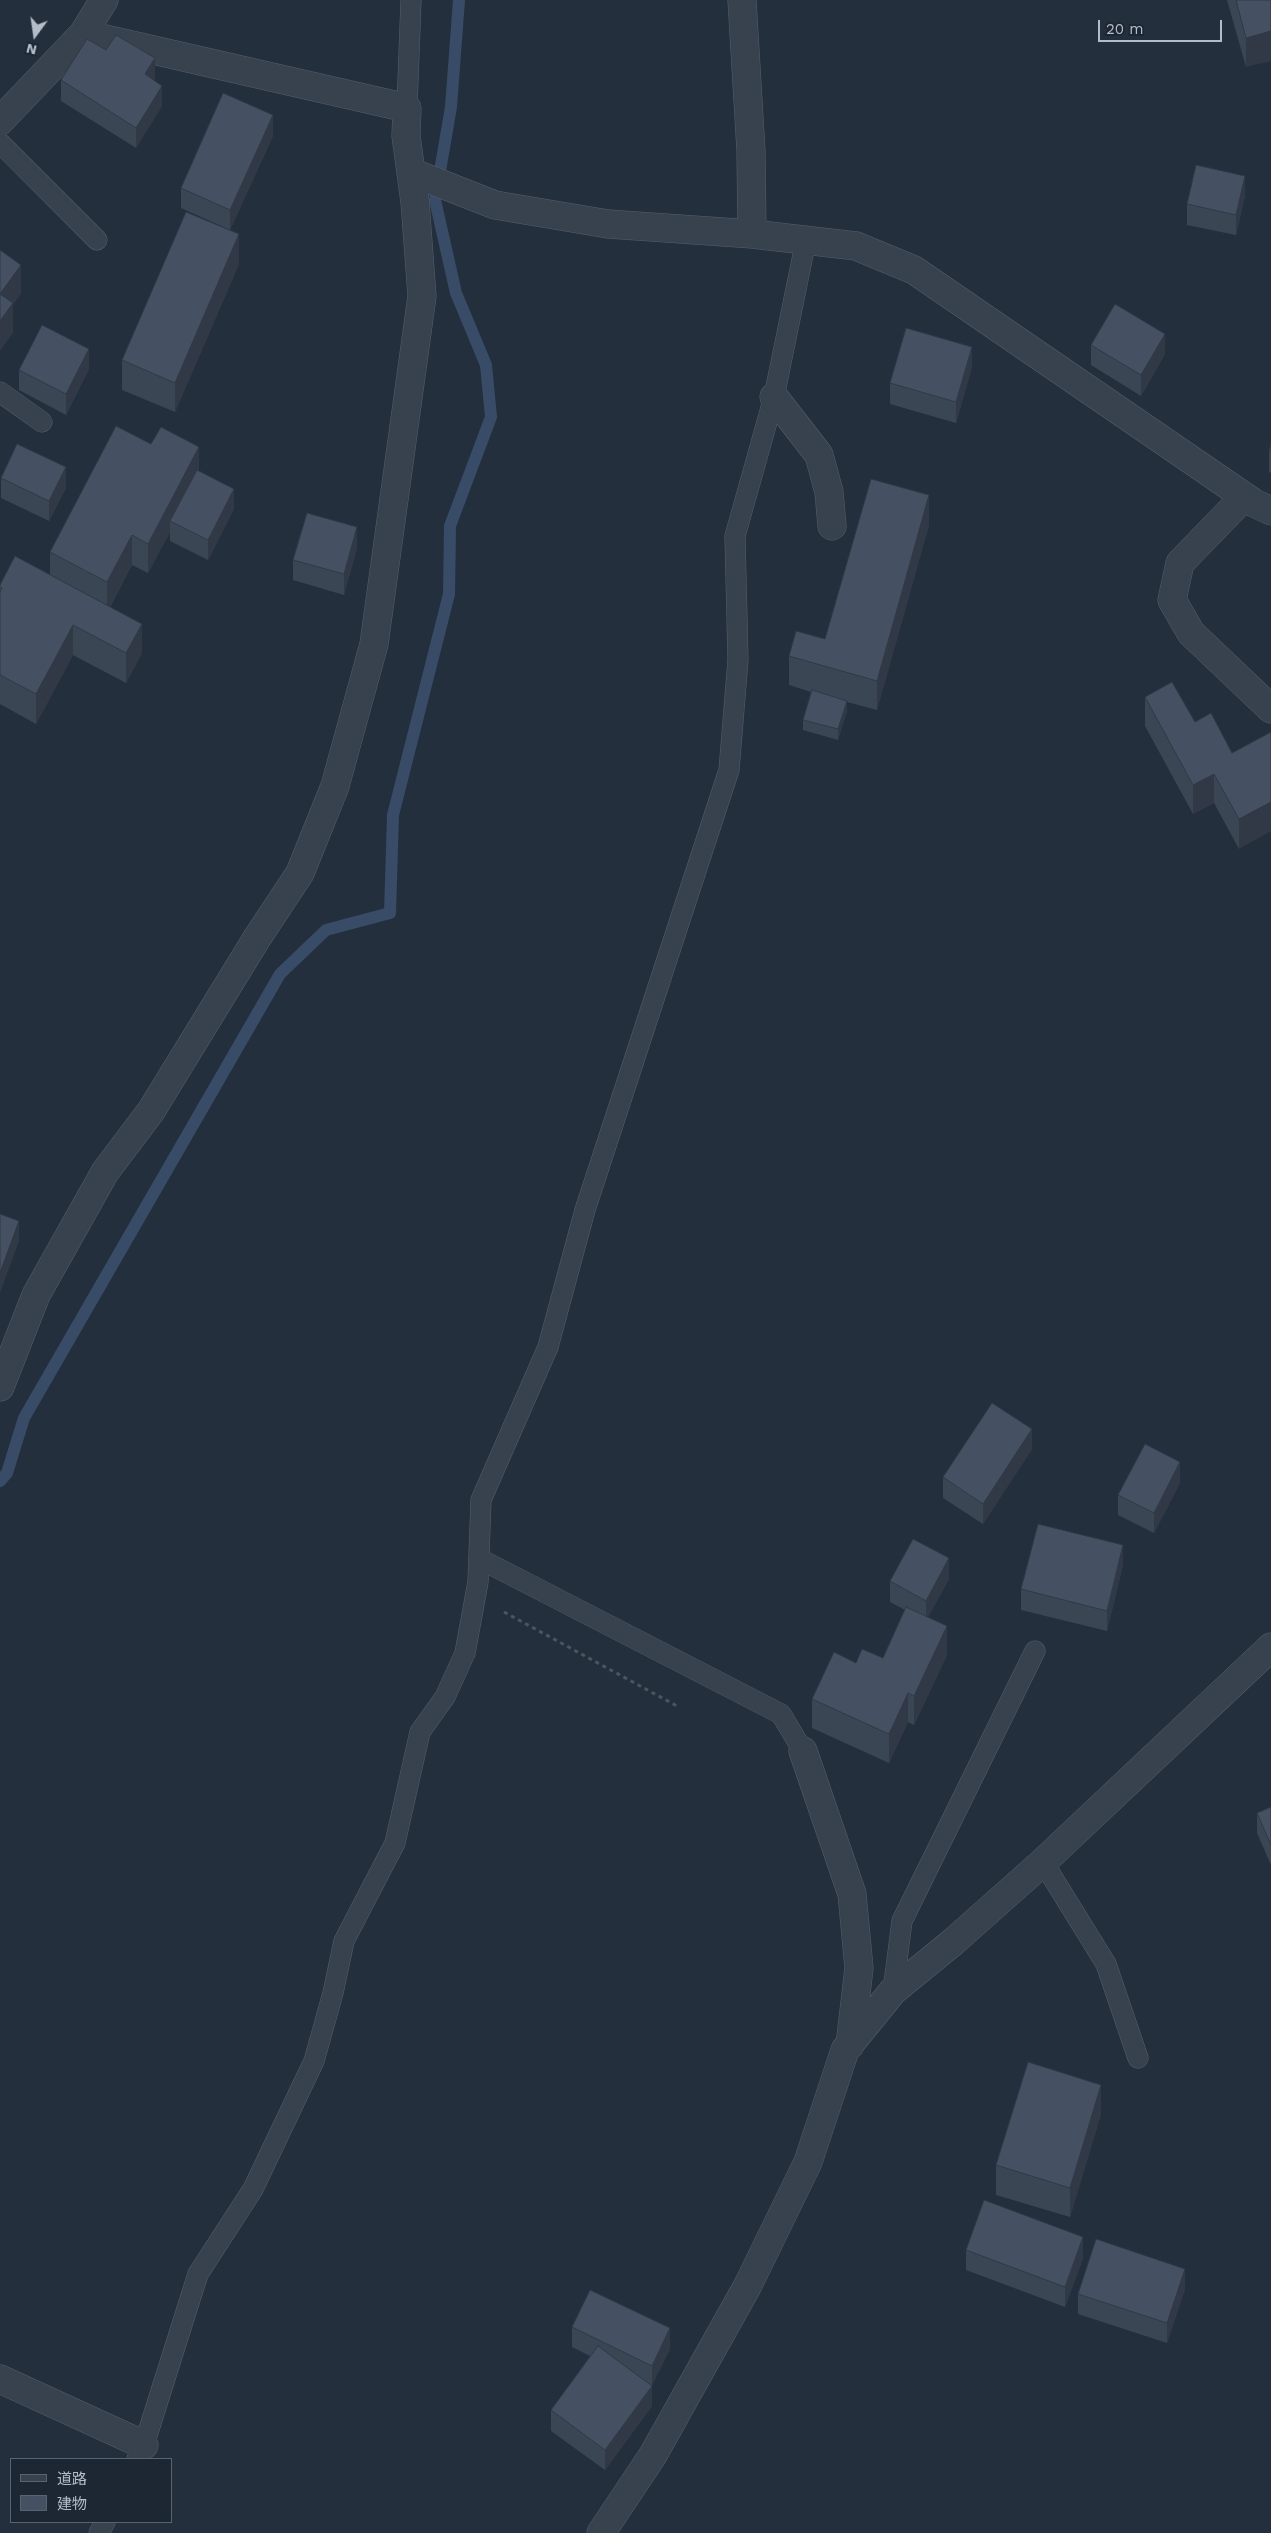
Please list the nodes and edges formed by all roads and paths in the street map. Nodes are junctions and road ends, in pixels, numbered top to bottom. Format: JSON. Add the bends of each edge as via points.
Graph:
{"nodes":[{"id":1,"x":104,"y":0,"type":"edge"},
{"id":2,"x":411,"y":0,"type":"edge"},
{"id":3,"x":742,"y":0,"type":"edge"},
{"id":4,"x":83,"y":34,"type":"junction"},
{"id":5,"x":407,"y":108,"type":"junction"},
{"id":6,"x":0,"y":121,"type":"edge"},
{"id":7,"x":0,"y":143,"type":"edge"},
{"id":8,"x":411,"y":172,"type":"junction"},
{"id":9,"x":752,"y":234,"type":"junction"},
{"id":10,"x":97,"y":240,"type":"dead end"},
{"id":11,"x":806,"y":240,"type":"junction"},
{"id":12,"x":0,"y":392,"type":"edge"},
{"id":13,"x":774,"y":397,"type":"junction"},
{"id":14,"x":42,"y":422,"type":"dead end"},
{"id":15,"x":1244,"y":497,"type":"junction"},
{"id":16,"x":1271,"y":511,"type":"edge"},
{"id":17,"x":832,"y":526,"type":"dead end"},
{"id":18,"x":1271,"y":709,"type":"edge"},
{"id":19,"x":0,"y":1387,"type":"edge"},
{"id":20,"x":480,"y":1559,"type":"junction"},
{"id":21,"x":476,"y":1596,"type":"junction"},
{"id":22,"x":1271,"y":1647,"type":"edge"},
{"id":23,"x":1035,"y":1651,"type":"dead end"},
{"id":24,"x":677,"y":1706,"type":"dead end"},
{"id":25,"x":803,"y":1751,"type":"joint"},
{"id":26,"x":1043,"y":1862,"type":"junction"},
{"id":27,"x":893,"y":1991,"type":"junction"},
{"id":28,"x":850,"y":2044,"type":"junction"},
{"id":29,"x":1138,"y":2058,"type":"dead end"},
{"id":30,"x":0,"y":2379,"type":"edge"},
{"id":31,"x":141,"y":2452,"type":"edge"},
{"id":32,"x":601,"y":2533,"type":"edge"}],
"edges":[{"from":1,"to":4,"type":"street"},
{"from":2,"to":5,"type":"lane"},
{"from":3,"to":9,"type":"street","via":[[751,151]]},
{"from":4,"to":5,"type":"street"},
{"from":4,"to":6,"type":"street"},
{"from":5,"to":8,"type":"street","via":[[406,136]]},
{"from":7,"to":10,"type":"lane"},
{"from":8,"to":9,"type":"street","via":[[495,206],[608,224]]},
{"from":8,"to":19,"type":"street","via":[[422,296],[374,644],[335,786],[300,872],[151,1111],[105,1172],[36,1295]]},
{"from":9,"to":11,"type":"street"},
{"from":11,"to":13,"type":"lane"},
{"from":11,"to":15,"type":"street","via":[[856,246],[914,270]]},
{"from":12,"to":14,"type":"lane"},
{"from":13,"to":17,"type":"street","via":[[819,455],[829,492]]},
{"from":13,"to":20,"type":"lane","via":[[735,536],[738,660],[729,770],[585,1210],[548,1346],[481,1500]]},
{"from":15,"to":16,"type":"street"},
{"from":15,"to":18,"type":"street","via":[[1180,563],[1172,600],[1191,634]]},
{"from":20,"to":21,"type":"lane"},
{"from":20,"to":25,"type":"lane","via":[[781,1714]]},
{"from":21,"to":24,"type":"path"},
{"from":21,"to":31,"type":"lane","via":[[465,1653],[445,1697],[420,1732],[395,1843],[344,1941],[334,1993],[314,2061],[253,2189],[198,2274]]},
{"from":22,"to":26,"type":"street"},
{"from":23,"to":27,"type":"lane","via":[[902,1921]]},
{"from":25,"to":28,"type":"street","via":[[852,1894],[859,1968]]},
{"from":26,"to":27,"type":"street"},
{"from":26,"to":29,"type":"lane","via":[[1106,1964]]},
{"from":27,"to":28,"type":"street"},
{"from":28,"to":32,"type":"street","via":[[845,2050],[808,2162],[748,2285],[653,2455]]},
{"from":30,"to":31,"type":"street"}]}
